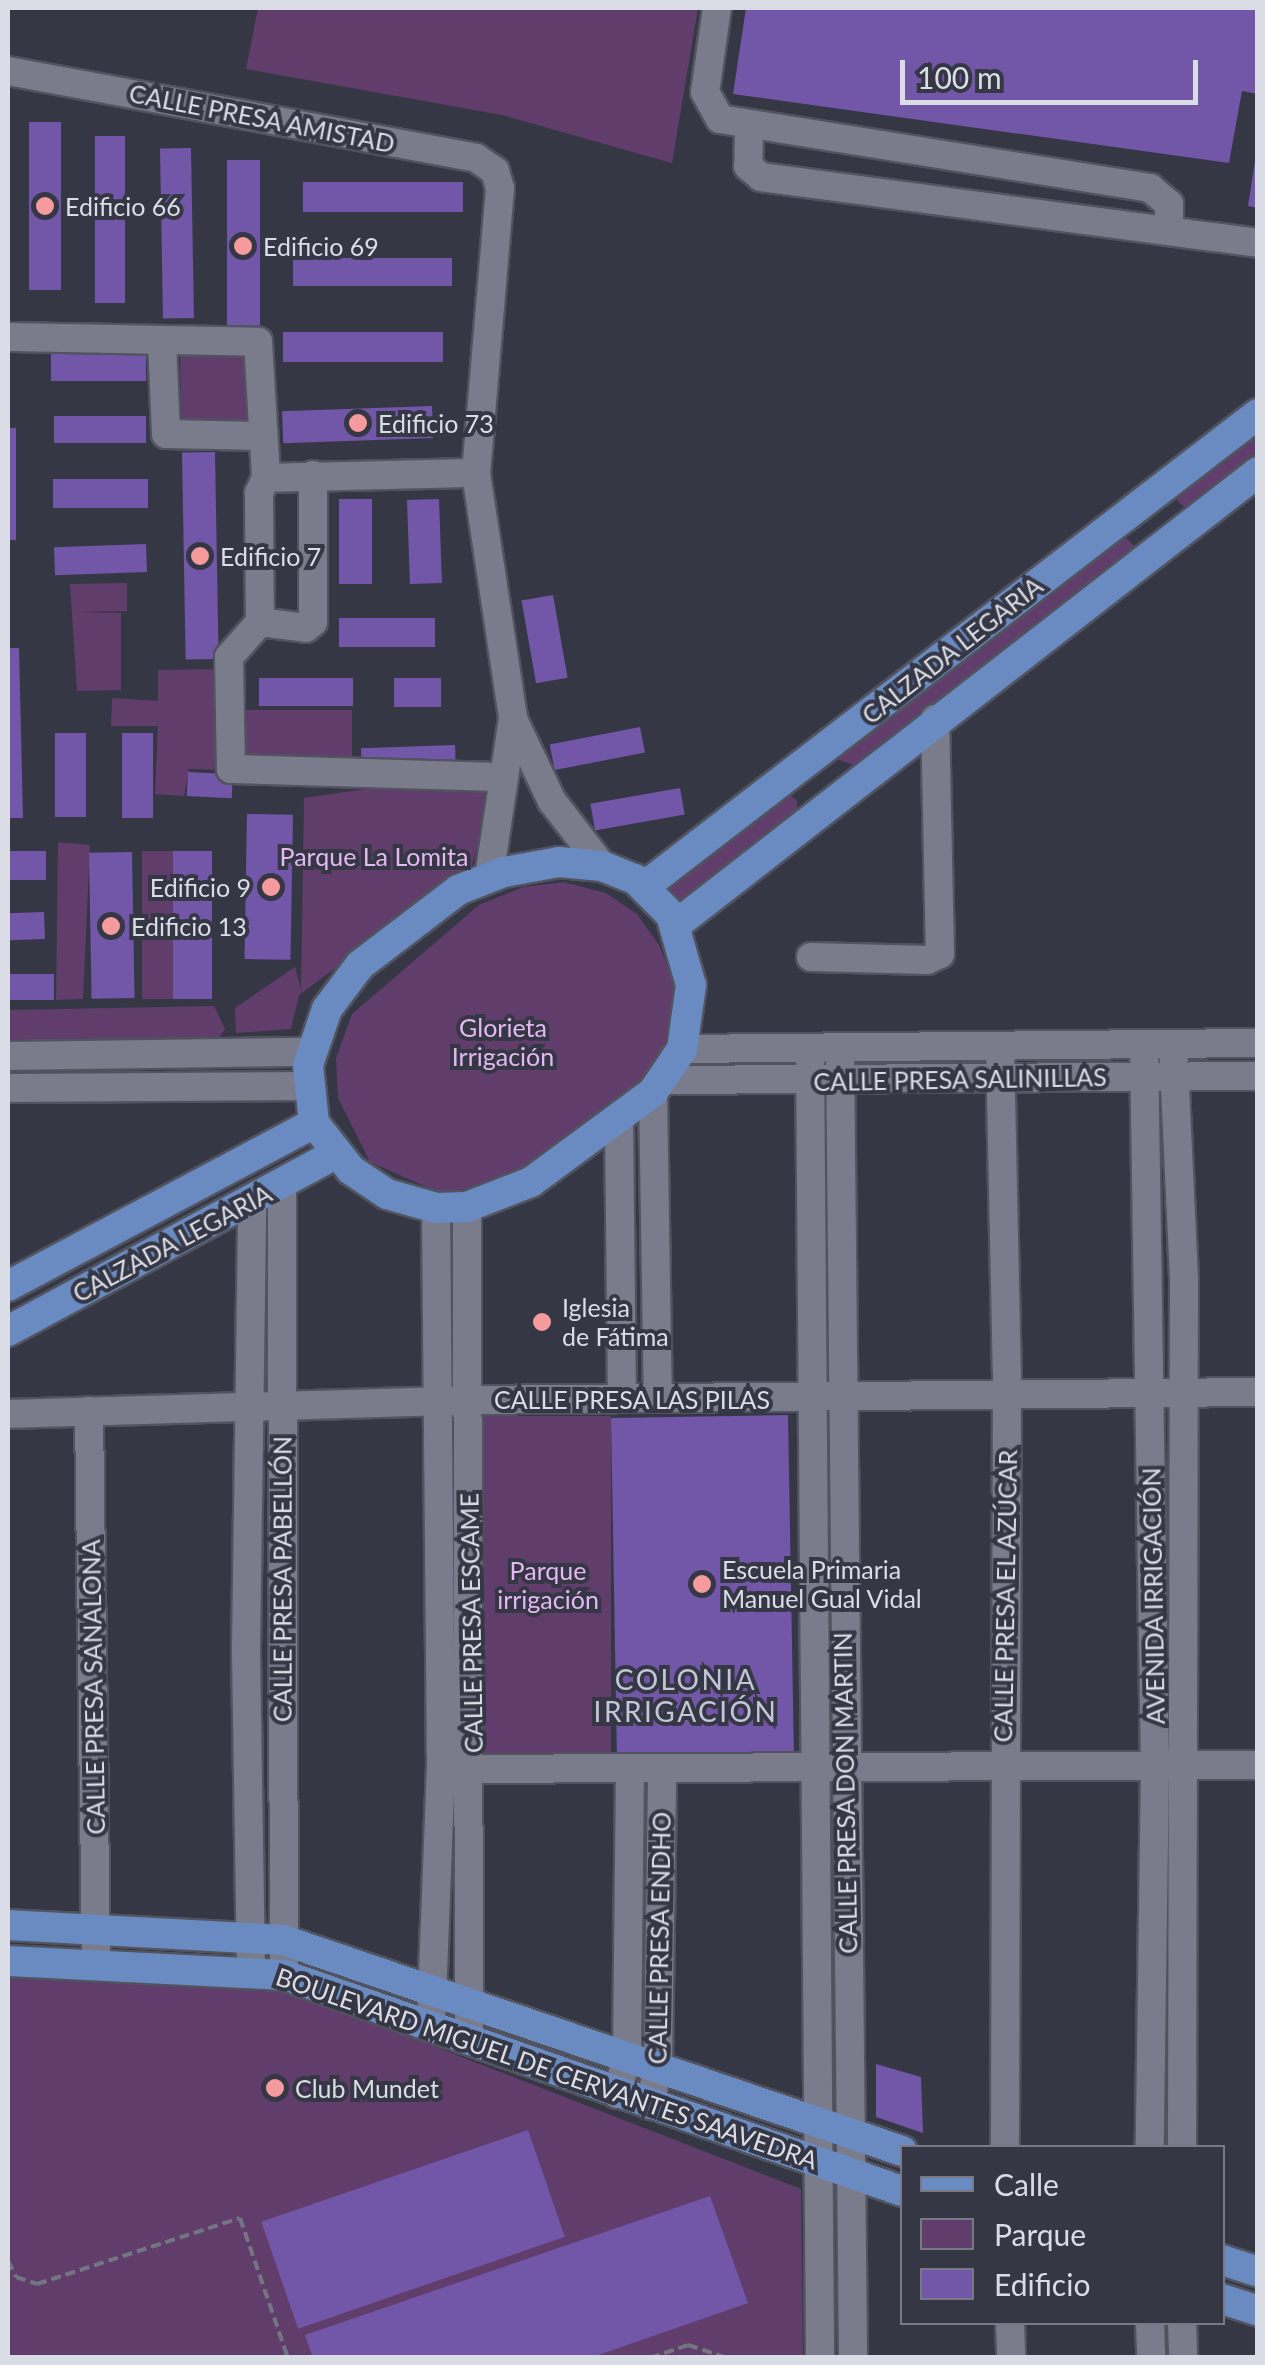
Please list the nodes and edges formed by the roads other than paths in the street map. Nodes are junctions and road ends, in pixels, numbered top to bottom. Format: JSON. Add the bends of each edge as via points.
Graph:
{"nodes":[{"id":1,"x":717,"y":8,"type":"edge"},
{"id":2,"x":8,"y":70,"type":"edge"},
{"id":3,"x":749,"y":127,"type":"junction"},
{"id":4,"x":1169,"y":230,"type":"junction"},
{"id":5,"x":1258,"y":242,"type":"edge"},
{"id":6,"x":8,"y":337,"type":"edge"},
{"id":7,"x":162,"y":341,"type":"junction"},
{"id":8,"x":1258,"y":414,"type":"edge"},
{"id":9,"x":261,"y":436,"type":"junction"},
{"id":10,"x":1258,"y":472,"type":"edge"},
{"id":11,"x":476,"y":473,"type":"junction"},
{"id":12,"x":313,"y":475,"type":"junction"},
{"id":13,"x":266,"y":478,"type":"junction"},
{"id":14,"x":1144,"y":502,"type":"junction"},
{"id":15,"x":1171,"y":541,"type":"junction"},
{"id":16,"x":260,"y":622,"type":"junction"},
{"id":17,"x":513,"y":719,"type":"junction"},
{"id":18,"x":936,"y":719,"type":"junction"},
{"id":19,"x":814,"y":758,"type":"junction"},
{"id":20,"x":500,"y":777,"type":"junction"},
{"id":21,"x":846,"y":788,"type":"junction"},
{"id":22,"x":602,"y":866,"type":"junction"},
{"id":23,"x":489,"y":877,"type":"junction"},
{"id":24,"x":645,"y":886,"type":"junction"},
{"id":25,"x":677,"y":924,"type":"junction"},
{"id":26,"x":811,"y":957,"type":"dead end"},
{"id":27,"x":1258,"y":1043,"type":"edge"},
{"id":28,"x":1144,"y":1044,"type":"junction"},
{"id":29,"x":1173,"y":1045,"type":"junction"},
{"id":30,"x":1000,"y":1046,"type":"junction"},
{"id":31,"x":682,"y":1049,"type":"junction"},
{"id":32,"x":810,"y":1049,"type":"junction"},
{"id":33,"x":840,"y":1049,"type":"junction"},
{"id":34,"x":310,"y":1052,"type":"junction"},
{"id":35,"x":8,"y":1056,"type":"edge"},
{"id":36,"x":1146,"y":1076,"type":"junction"},
{"id":37,"x":1258,"y":1076,"type":"edge"},
{"id":38,"x":1174,"y":1078,"type":"junction"},
{"id":39,"x":1002,"y":1079,"type":"junction"},
{"id":40,"x":809,"y":1082,"type":"junction"},
{"id":41,"x":840,"y":1082,"type":"junction"},
{"id":42,"x":308,"y":1086,"type":"junction"},
{"id":43,"x":658,"y":1086,"type":"junction"},
{"id":44,"x":8,"y":1088,"type":"edge"},
{"id":45,"x":618,"y":1120,"type":"junction"},
{"id":46,"x":314,"y":1123,"type":"junction"},
{"id":47,"x":335,"y":1154,"type":"junction"},
{"id":48,"x":282,"y":1184,"type":"junction"},
{"id":49,"x":252,"y":1200,"type":"junction"},
{"id":50,"x":467,"y":1206,"type":"junction"},
{"id":51,"x":436,"y":1208,"type":"junction"},
{"id":52,"x":8,"y":1286,"type":"edge"},
{"id":53,"x":8,"y":1331,"type":"edge"},
{"id":54,"x":1258,"y":1392,"type":"edge"},
{"id":55,"x":1184,"y":1393,"type":"junction"},
{"id":56,"x":1152,"y":1394,"type":"junction"},
{"id":57,"x":622,"y":1397,"type":"junction"},
{"id":58,"x":1007,"y":1397,"type":"junction"},
{"id":59,"x":658,"y":1398,"type":"junction"},
{"id":60,"x":812,"y":1399,"type":"junction"},
{"id":61,"x":844,"y":1399,"type":"junction"},
{"id":62,"x":438,"y":1400,"type":"junction"},
{"id":63,"x":467,"y":1400,"type":"junction"},
{"id":64,"x":282,"y":1404,"type":"junction"},
{"id":65,"x":250,"y":1405,"type":"junction"},
{"id":66,"x":89,"y":1411,"type":"junction"},
{"id":67,"x":8,"y":1414,"type":"edge"},
{"id":68,"x":1184,"y":1765,"type":"junction"},
{"id":69,"x":1258,"y":1765,"type":"edge"},
{"id":70,"x":1155,"y":1767,"type":"junction"},
{"id":71,"x":843,"y":1768,"type":"junction"},
{"id":72,"x":1003,"y":1768,"type":"junction"},
{"id":73,"x":473,"y":1769,"type":"junction"},
{"id":74,"x":814,"y":1769,"type":"junction"},
{"id":75,"x":441,"y":1770,"type":"junction"},
{"id":76,"x":662,"y":1770,"type":"junction"},
{"id":77,"x":630,"y":1771,"type":"junction"},
{"id":78,"x":8,"y":1926,"type":"edge"},
{"id":79,"x":96,"y":1928,"type":"junction"},
{"id":80,"x":251,"y":1935,"type":"junction"},
{"id":81,"x":284,"y":1940,"type":"junction"},
{"id":82,"x":8,"y":1961,"type":"edge"},
{"id":83,"x":96,"y":1963,"type":"junction"},
{"id":84,"x":251,"y":1970,"type":"junction"},
{"id":85,"x":284,"y":1975,"type":"junction"},
{"id":86,"x":432,"y":1989,"type":"junction"},
{"id":87,"x":468,"y":2001,"type":"junction"},
{"id":88,"x":431,"y":2026,"type":"junction"},
{"id":89,"x":469,"y":2040,"type":"junction"},
{"id":90,"x":627,"y":2056,"type":"junction"},
{"id":91,"x":658,"y":2067,"type":"junction"},
{"id":92,"x":617,"y":2094,"type":"junction"},
{"id":93,"x":650,"y":2105,"type":"junction"},
{"id":94,"x":820,"y":2123,"type":"junction"},
{"id":95,"x":851,"y":2132,"type":"junction"},
{"id":96,"x":1005,"y":2145,"type":"edge"},
{"id":97,"x":1150,"y":2145,"type":"edge"},
{"id":98,"x":1182,"y":2145,"type":"edge"},
{"id":99,"x":900,"y":2150,"type":"edge"},
{"id":100,"x":820,"y":2161,"type":"junction"},
{"id":101,"x":852,"y":2172,"type":"junction"},
{"id":102,"x":900,"y":2190,"type":"edge"},
{"id":103,"x":1225,"y":2261,"type":"edge"},
{"id":104,"x":1258,"y":2272,"type":"edge"},
{"id":105,"x":1225,"y":2299,"type":"edge"},
{"id":106,"x":1258,"y":2311,"type":"edge"},
{"id":107,"x":1010,"y":2325,"type":"edge"},
{"id":108,"x":1150,"y":2325,"type":"edge"},
{"id":109,"x":1182,"y":2325,"type":"edge"},
{"id":110,"x":820,"y":2358,"type":"edge"},
{"id":111,"x":854,"y":2358,"type":"edge"},
{"id":112,"x":1011,"y":2358,"type":"edge"},
{"id":113,"x":1151,"y":2358,"type":"edge"},
{"id":114,"x":1183,"y":2358,"type":"edge"}],
"edges":[{"from":1,"to":3,"type":"street","via":[[706,99],[720,120]]},
{"from":2,"to":11,"type":"street","name":"CALLE PRESA AMISTAD","via":[[488,162],[500,188]]},
{"from":3,"to":4,"type":"street","via":[[1150,188],[1169,204]]},
{"from":3,"to":4,"type":"street","via":[[748,166],[761,176]]},
{"from":4,"to":5,"type":"street"},
{"from":6,"to":7,"type":"street"},
{"from":7,"to":9,"type":"street","via":[[166,434]]},
{"from":7,"to":9,"type":"street","via":[[258,342]]},
{"from":8,"to":14,"type":"main road","name":"CALZADA LEGARIA"},
{"from":9,"to":13,"type":"street"},
{"from":10,"to":15,"type":"main road","name":"CALZADA LEGARIA"},
{"from":11,"to":12,"type":"street"},
{"from":11,"to":17,"type":"street"},
{"from":12,"to":13,"type":"street"},
{"from":12,"to":16,"type":"street","via":[[313,622],[306,628]]},
{"from":13,"to":16,"type":"street","via":[[260,493]]},
{"from":14,"to":15,"type":"main road"},
{"from":14,"to":19,"type":"main road","name":"CALZADA LEGARIA"},
{"from":15,"to":18,"type":"main road","name":"CALZADA LEGARIA"},
{"from":16,"to":20,"type":"street","via":[[230,656],[230,769]]},
{"from":17,"to":20,"type":"street"},
{"from":17,"to":22,"type":"street","via":[[552,801]]},
{"from":18,"to":21,"type":"main road","name":"CALZADA LEGARIA"},
{"from":18,"to":26,"type":"street","via":[[940,954],[927,960]]},
{"from":19,"to":21,"type":"main road"},
{"from":19,"to":24,"type":"main road","name":"CALZADA LEGARIA"},
{"from":20,"to":23,"type":"street"},
{"from":21,"to":25,"type":"main road","name":"CALZADA LEGARIA"},
{"from":22,"to":23,"type":"main road","via":[[541,864]]},
{"from":22,"to":24,"type":"main road"},
{"from":23,"to":34,"type":"main road","via":[[427,910],[360,965],[327,1009]]},
{"from":24,"to":25,"type":"main road"},
{"from":25,"to":31,"type":"main road","via":[[691,984]]},
{"from":27,"to":29,"type":"street","name":"CALLE PRESA SALINILLAS"},
{"from":28,"to":29,"type":"street","name":"CALLE PRESA SALINILLAS"},
{"from":28,"to":30,"type":"street","name":"CALLE PRESA SALINILLAS"},
{"from":28,"to":36,"type":"street","name":"AVENIDA IRRIGACIÓN"},
{"from":29,"to":38,"type":"street","name":"AVENIDA IRRIGACIÓN"},
{"from":30,"to":33,"type":"street","name":"CALLE PRESA SALINILLAS"},
{"from":30,"to":39,"type":"street","name":"CALLE PRESA EL AZÚCAR"},
{"from":31,"to":32,"type":"street","name":"CALLE PRESA SALINILLAS"},
{"from":31,"to":43,"type":"main road"},
{"from":32,"to":33,"type":"street","name":"CALLE PRESA SALINILLAS"},
{"from":32,"to":40,"type":"street","name":"CALLE PRESA DON MARTIN"},
{"from":33,"to":41,"type":"street","name":"CALLE PRESA DON MARTIN"},
{"from":34,"to":35,"type":"street"},
{"from":34,"to":42,"type":"main road"},
{"from":36,"to":38,"type":"street","name":"CALLE PRESA SALINILLAS"},
{"from":36,"to":39,"type":"street","name":"CALLE PRESA SALINILLAS"},
{"from":36,"to":56,"type":"street","name":"AVENIDA IRRIGACIÓN"},
{"from":37,"to":38,"type":"street","name":"CALLE PRESA SALINILLAS"},
{"from":38,"to":55,"type":"street","name":"AVENIDA IRRIGACIÓN"},
{"from":39,"to":41,"type":"street","name":"CALLE PRESA SALINILLAS"},
{"from":39,"to":58,"type":"street","name":"CALLE PRESA EL AZÚCAR"},
{"from":40,"to":41,"type":"street","name":"CALLE PRESA SALINILLAS"},
{"from":40,"to":43,"type":"street","name":"CALLE PRESA SALINILLAS"},
{"from":40,"to":60,"type":"street","name":"CALLE PRESA DON MARTIN"},
{"from":41,"to":61,"type":"street","name":"CALLE PRESA DON MARTIN"},
{"from":42,"to":44,"type":"street"},
{"from":42,"to":46,"type":"main road"},
{"from":43,"to":45,"type":"main road"},
{"from":43,"to":59,"type":"street"},
{"from":45,"to":50,"type":"main road","via":[[532,1182]]},
{"from":45,"to":57,"type":"street"},
{"from":46,"to":47,"type":"main road"},
{"from":46,"to":52,"type":"main road","name":"CALZADA LEGARIA"},
{"from":47,"to":48,"type":"main road","name":"CALZADA LEGARIA"},
{"from":47,"to":51,"type":"main road","via":[[387,1194]]},
{"from":48,"to":49,"type":"main road","name":"CALZADA LEGARIA"},
{"from":48,"to":64,"type":"street","name":"CALLE PRESA PABELLÓN"},
{"from":49,"to":53,"type":"main road","name":"CALZADA LEGARIA"},
{"from":49,"to":65,"type":"street","name":"CALLE PRESA PABELLÓN"},
{"from":50,"to":51,"type":"main road"},
{"from":50,"to":63,"type":"street","name":"CALLE PRESA ESCAME"},
{"from":51,"to":62,"type":"street","name":"CALLE PRESA ESCAME"},
{"from":54,"to":55,"type":"street","name":"CALLE PRESA LAS PILAS"},
{"from":55,"to":56,"type":"street","name":"CALLE PRESA LAS PILAS"},
{"from":55,"to":68,"type":"street","name":"AVENIDA IRRIGACIÓN"},
{"from":56,"to":58,"type":"street","name":"CALLE PRESA LAS PILAS"},
{"from":56,"to":70,"type":"street","name":"AVENIDA IRRIGACIÓN"},
{"from":57,"to":59,"type":"street","name":"CALLE PRESA LAS PILAS"},
{"from":57,"to":63,"type":"street","name":"CALLE PRESA LAS PILAS"},
{"from":58,"to":61,"type":"street","name":"CALLE PRESA LAS PILAS"},
{"from":58,"to":72,"type":"street","name":"CALLE PRESA EL AZÚCAR"},
{"from":59,"to":60,"type":"street","name":"CALLE PRESA LAS PILAS"},
{"from":60,"to":61,"type":"street","name":"CALLE PRESA LAS PILAS"},
{"from":60,"to":74,"type":"street","name":"CALLE PRESA DON MARTIN"},
{"from":61,"to":71,"type":"street","name":"CALLE PRESA DON MARTIN"},
{"from":62,"to":63,"type":"street","name":"CALLE PRESA LAS PILAS"},
{"from":62,"to":64,"type":"street","name":"CALLE PRESA LAS PILAS"},
{"from":62,"to":75,"type":"street","name":"CALLE PRESA ESCAME"},
{"from":63,"to":73,"type":"street","name":"CALLE PRESA ESCAME"},
{"from":64,"to":65,"type":"street","name":"CALLE PRESA LAS PILAS"},
{"from":64,"to":81,"type":"street","name":"CALLE PRESA PABELLÓN"},
{"from":65,"to":66,"type":"street","name":"CALLE PRESA LAS PILAS"},
{"from":65,"to":80,"type":"street","name":"CALLE PRESA PABELLÓN"},
{"from":66,"to":67,"type":"street","name":"CALLE PRESA LAS PILAS"},
{"from":66,"to":79,"type":"street","name":"CALLE PRESA SANALONA"},
{"from":68,"to":69,"type":"street"},
{"from":68,"to":70,"type":"street"},
{"from":68,"to":98,"type":"street","name":"AVENIDA IRRIGACIÓN"},
{"from":70,"to":72,"type":"street"},
{"from":70,"to":97,"type":"street","name":"AVENIDA IRRIGACIÓN"},
{"from":71,"to":72,"type":"street"},
{"from":71,"to":74,"type":"street"},
{"from":71,"to":95,"type":"street","name":"CALLE PRESA DON MARTIN"},
{"from":72,"to":96,"type":"street","name":"CALLE PRESA EL AZÚCAR"},
{"from":73,"to":75,"type":"street"},
{"from":73,"to":77,"type":"street"},
{"from":73,"to":87,"type":"street","name":"CALLE PRESA ESCAME"},
{"from":74,"to":76,"type":"street"},
{"from":74,"to":94,"type":"street","name":"CALLE PRESA DON MARTIN"},
{"from":75,"to":86,"type":"street","name":"CALLE PRESA ESCAME"},
{"from":76,"to":77,"type":"street"},
{"from":76,"to":91,"type":"street","name":"CALLE PRESA ENDHO"},
{"from":77,"to":90,"type":"street","name":"CALLE PRESA ENDHO"},
{"from":78,"to":79,"type":"main road","name":"BOULEVARD MIGUEL DE CERVANTES SAAVEDRA"},
{"from":79,"to":80,"type":"main road","name":"BOULEVARD MIGUEL DE CERVANTES SAAVEDRA"},
{"from":79,"to":83,"type":"street","name":"CALLE PRESA SANALONA"},
{"from":80,"to":81,"type":"main road","name":"BOULEVARD MIGUEL DE CERVANTES SAAVEDRA"},
{"from":80,"to":84,"type":"street","name":"CALLE PRESA PABELLÓN"},
{"from":81,"to":85,"type":"street","name":"CALLE PRESA PABELLÓN"},
{"from":81,"to":86,"type":"main road","name":"BOULEVARD MIGUEL DE CERVANTES SAAVEDRA"},
{"from":82,"to":83,"type":"main road","name":"BOULEVARD MIGUEL DE CERVANTES SAAVEDRA"},
{"from":83,"to":84,"type":"main road","name":"BOULEVARD MIGUEL DE CERVANTES SAAVEDRA"},
{"from":84,"to":85,"type":"main road","name":"BOULEVARD MIGUEL DE CERVANTES SAAVEDRA"},
{"from":85,"to":88,"type":"main road","name":"BOULEVARD MIGUEL DE CERVANTES SAAVEDRA"},
{"from":86,"to":87,"type":"main road","name":"BOULEVARD MIGUEL DE CERVANTES SAAVEDRA"},
{"from":86,"to":88,"type":"street","name":"CALLE PRESA ESCAME"},
{"from":87,"to":89,"type":"street","name":"CALLE PRESA ESCAME"},
{"from":87,"to":90,"type":"main road","name":"BOULEVARD MIGUEL DE CERVANTES SAAVEDRA"},
{"from":88,"to":89,"type":"main road","name":"BOULEVARD MIGUEL DE CERVANTES SAAVEDRA"},
{"from":89,"to":92,"type":"main road","name":"BOULEVARD MIGUEL DE CERVANTES SAAVEDRA"},
{"from":90,"to":91,"type":"main road","name":"BOULEVARD MIGUEL DE CERVANTES SAAVEDRA"},
{"from":90,"to":92,"type":"street","name":"CALLE PRESA ENDHO"},
{"from":91,"to":93,"type":"street","name":"CALLE PRESA ENDHO"},
{"from":91,"to":94,"type":"main road","name":"BOULEVARD MIGUEL DE CERVANTES SAAVEDRA"},
{"from":92,"to":93,"type":"main road","name":"BOULEVARD MIGUEL DE CERVANTES SAAVEDRA"},
{"from":93,"to":100,"type":"main road","name":"BOULEVARD MIGUEL DE CERVANTES SAAVEDRA"},
{"from":94,"to":95,"type":"main road","name":"BOULEVARD MIGUEL DE CERVANTES SAAVEDRA"},
{"from":94,"to":100,"type":"street","name":"CALLE PRESA DON MARTIN"},
{"from":95,"to":99,"type":"main road","name":"BOULEVARD MIGUEL DE CERVANTES SAAVEDRA"},
{"from":95,"to":101,"type":"street","name":"CALLE PRESA DON MARTIN"},
{"from":100,"to":101,"type":"main road","name":"BOULEVARD MIGUEL DE CERVANTES SAAVEDRA"},
{"from":100,"to":110,"type":"street","name":"CALLE PRESA DON MARTIN"},
{"from":101,"to":102,"type":"main road","name":"BOULEVARD MIGUEL DE CERVANTES SAAVEDRA"},
{"from":101,"to":111,"type":"street","name":"CALLE PRESA DON MARTIN"},
{"from":103,"to":104,"type":"main road"},
{"from":105,"to":106,"type":"main road"},
{"from":107,"to":112,"type":"street"},
{"from":108,"to":113,"type":"street"},
{"from":109,"to":114,"type":"street"}]}
